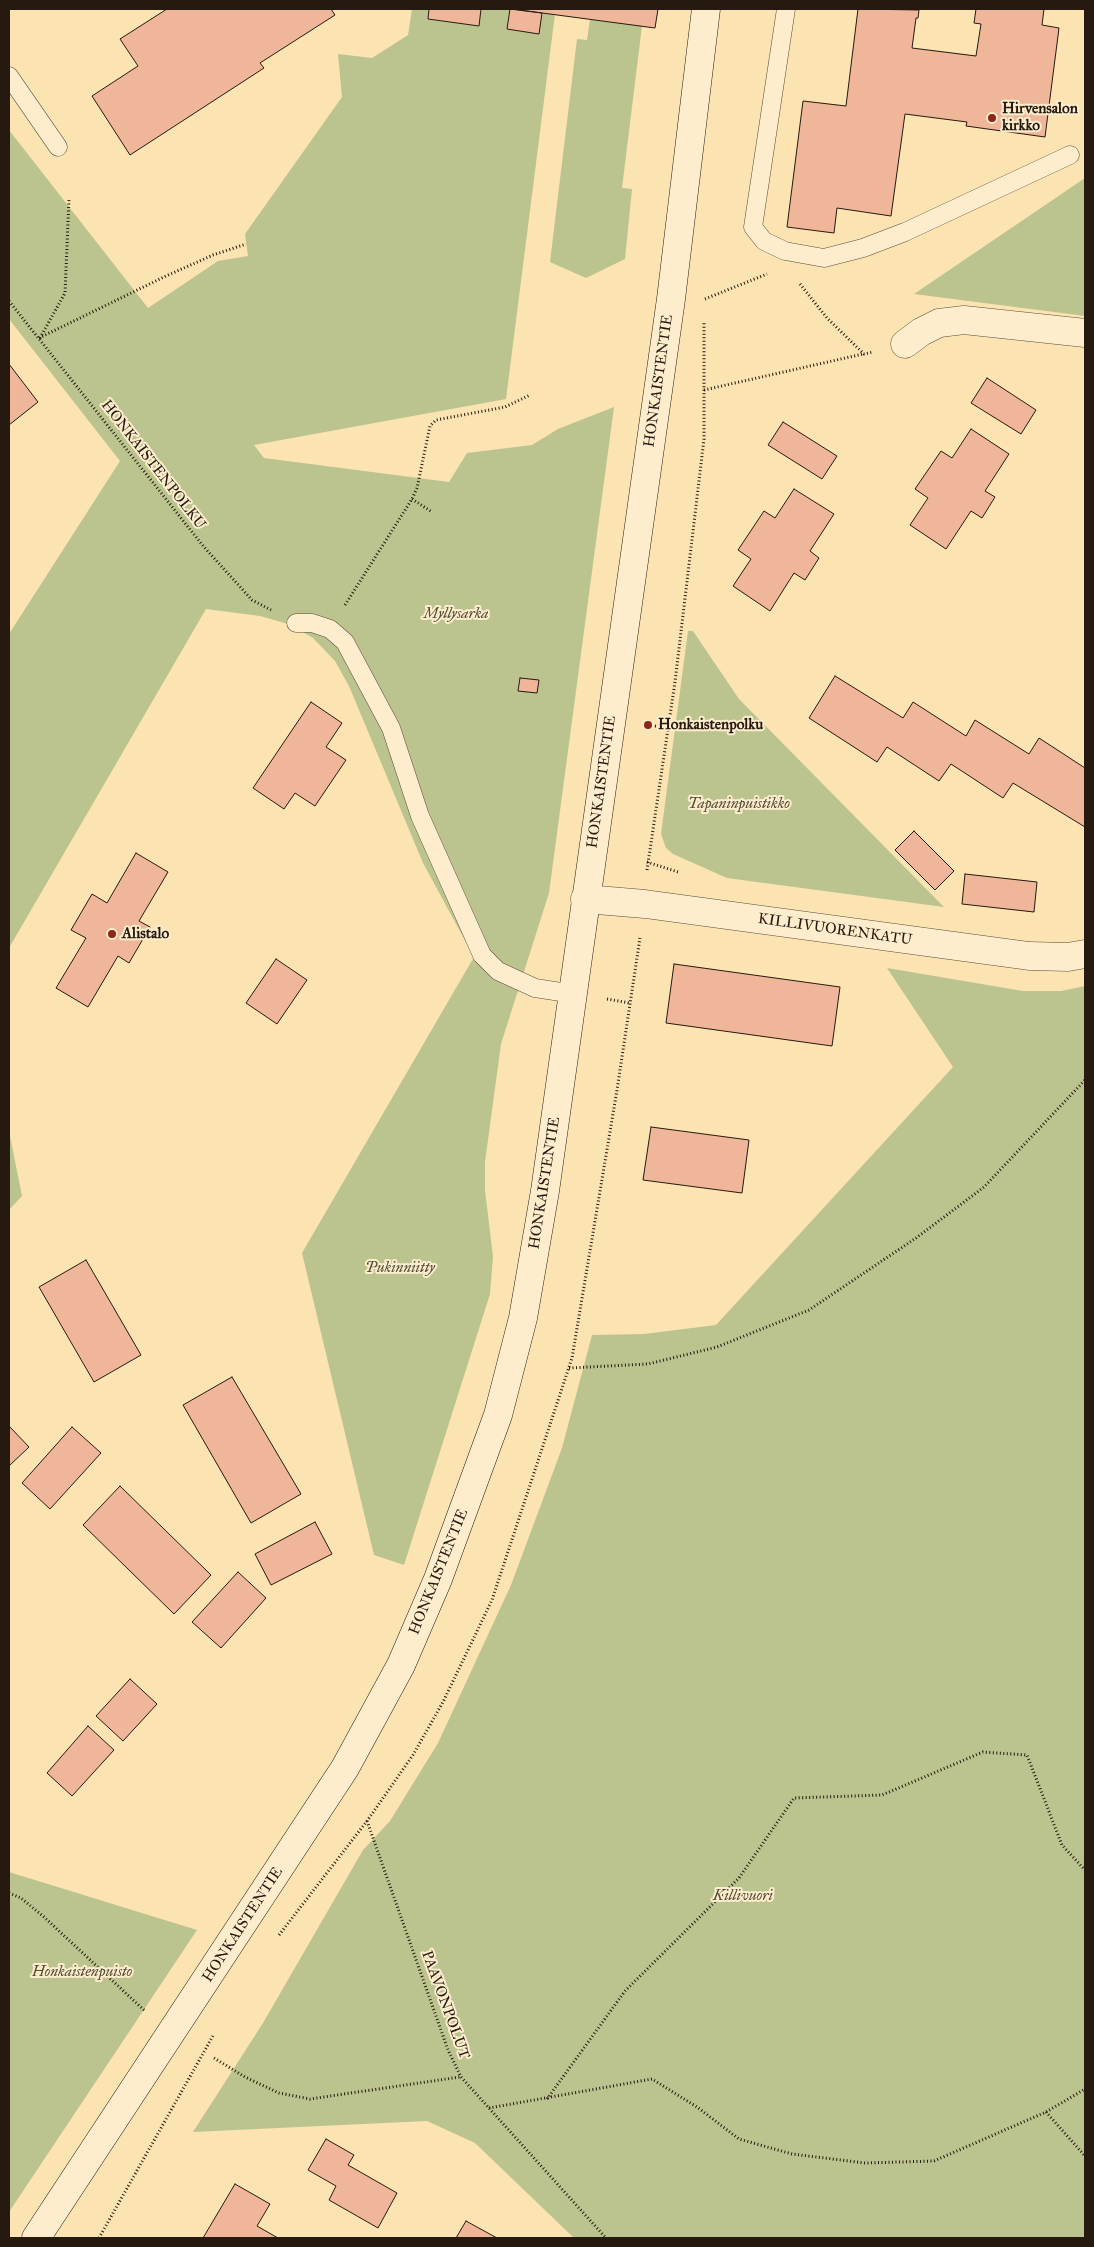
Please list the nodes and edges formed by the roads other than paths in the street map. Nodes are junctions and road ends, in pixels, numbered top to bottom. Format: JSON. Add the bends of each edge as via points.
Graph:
{"nodes":[{"id":1,"x":706,"y":9,"type":"edge"},
{"id":2,"x":786,"y":9,"type":"edge"},
{"id":3,"x":9,"y":76,"type":"edge"},
{"id":4,"x":58,"y":147,"type":"dead end"},
{"id":5,"x":1070,"y":154,"type":"dead end"},
{"id":6,"x":1085,"y":333,"type":"edge"},
{"id":7,"x":905,"y":344,"type":"road end"},
{"id":8,"x":296,"y":623,"type":"road end"},
{"id":9,"x":585,"y":900,"type":"junction"},
{"id":10,"x":1085,"y":954,"type":"edge"},
{"id":11,"x":574,"y":994,"type":"junction"},
{"id":12,"x":36,"y":2238,"type":"edge"}],
"edges":[{"from":1,"to":9,"type":"street","name":"HONKAISTENTIE","via":[[671,299]]},
{"from":2,"to":5,"type":"lane","via":[[753,227],[764,240],[785,251],[824,258],[864,248]]},
{"from":3,"to":4,"type":"lane"},
{"from":6,"to":7,"type":"street","via":[[964,320],[939,323]]},
{"from":8,"to":11,"type":"lane","via":[[330,628],[344,642],[391,728],[420,816],[482,954],[498,972],[534,988]]},
{"from":9,"to":10,"type":"street","name":"KILLIVUORENKATU","via":[[645,904],[1029,956]]},
{"from":9,"to":11,"type":"street","name":"HONKAISTENTIE"},
{"from":11,"to":12,"type":"street","name":"HONKAISTENTIE","via":[[523,1318],[494,1424],[458,1527],[408,1648],[345,1768]]}]}
